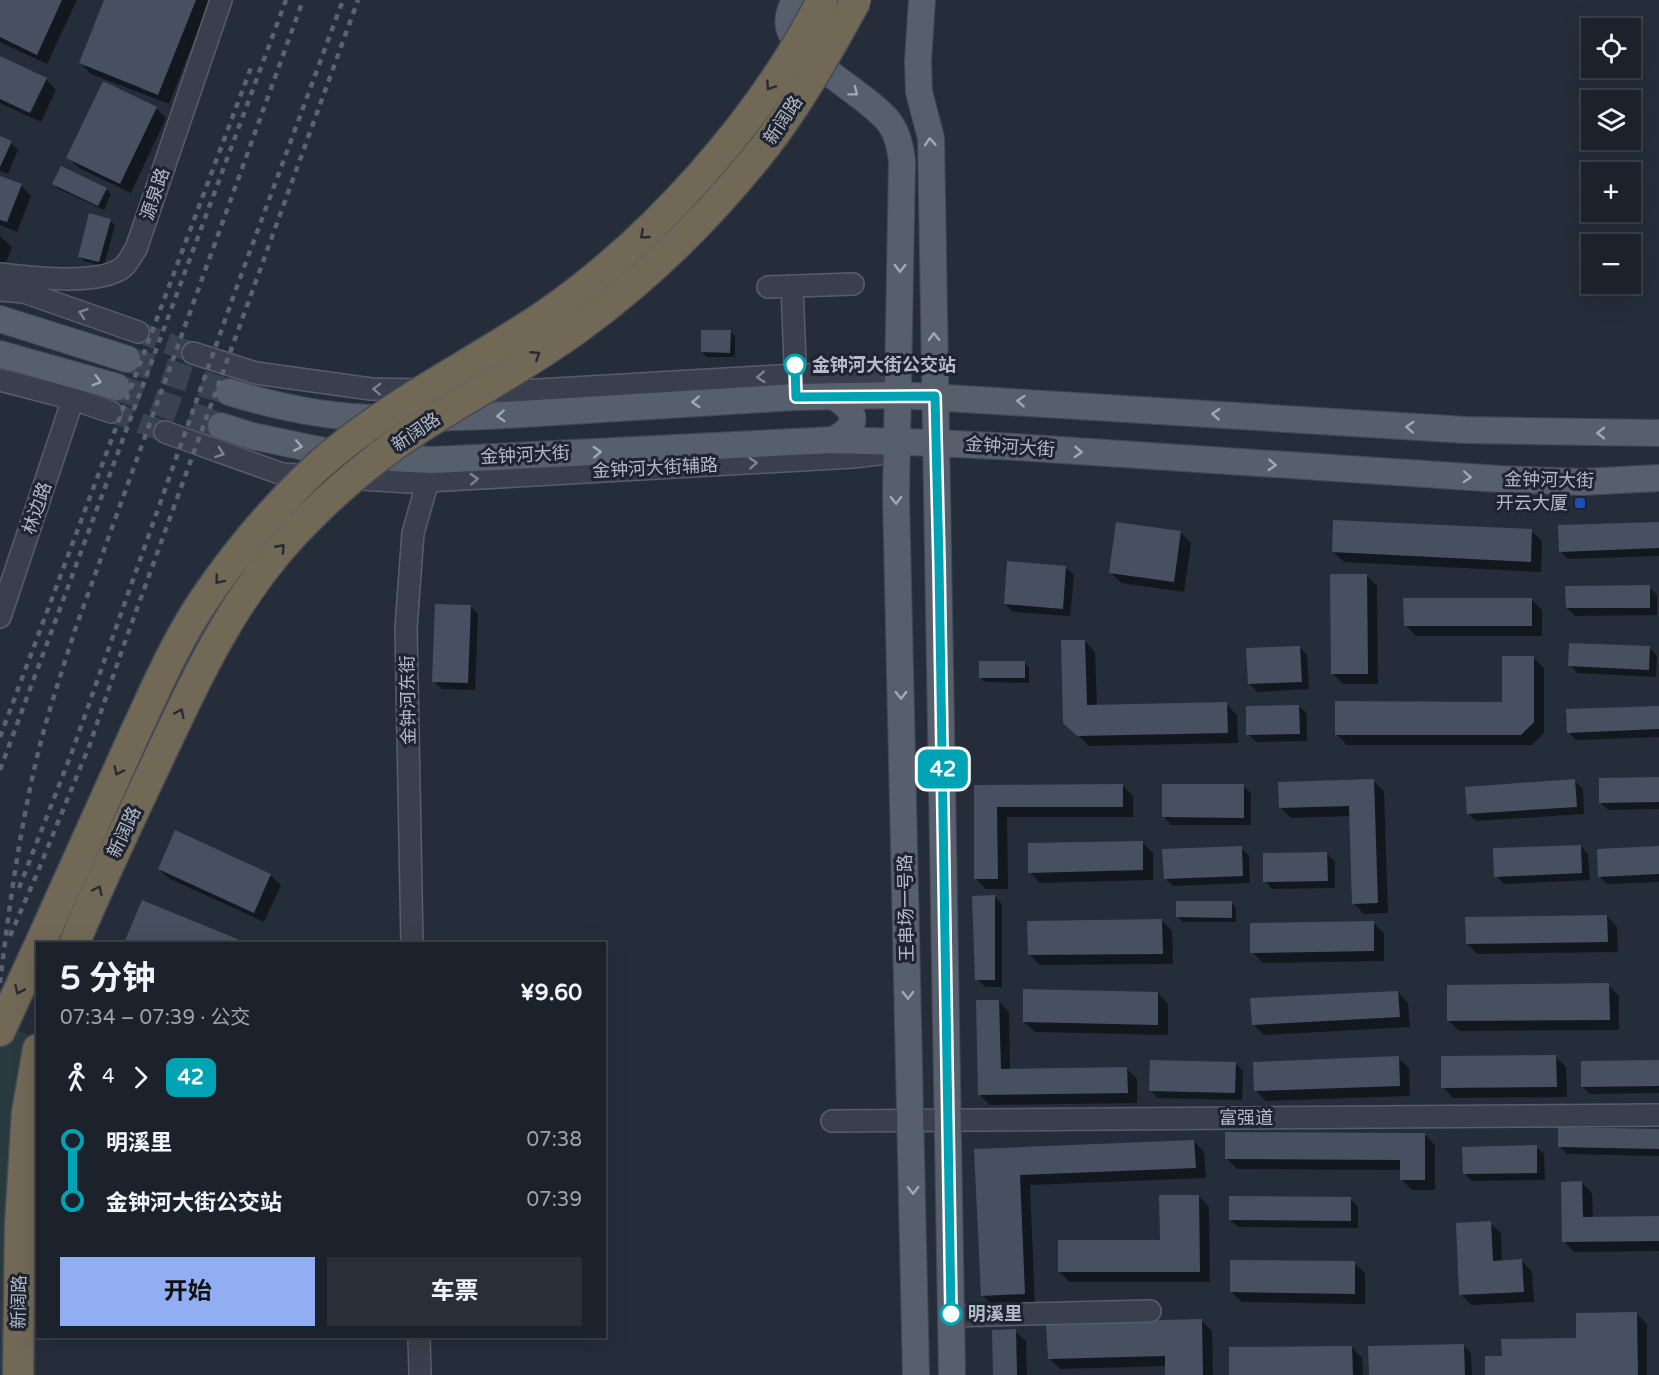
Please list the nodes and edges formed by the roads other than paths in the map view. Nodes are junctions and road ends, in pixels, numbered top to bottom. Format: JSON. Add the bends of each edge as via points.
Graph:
{"nodes":[{"id":1,"x":221,"y":0,"type":"edge"},
{"id":2,"x":795,"y":0,"type":"edge"},
{"id":3,"x":822,"y":0,"type":"edge"},
{"id":4,"x":856,"y":0,"type":"edge"},
{"id":5,"x":922,"y":0,"type":"edge"},
{"id":6,"x":0,"y":274,"type":"edge"},
{"id":7,"x":853,"y":284,"type":"dead end"},
{"id":8,"x":792,"y":286,"type":"junction"},
{"id":9,"x":768,"y":287,"type":"dead end"},
{"id":10,"x":0,"y":290,"type":"edge"},
{"id":11,"x":0,"y":319,"type":"edge"},
{"id":12,"x":138,"y":332,"type":"tunnel mouth"},
{"id":13,"x":193,"y":353,"type":"tunnel mouth"},
{"id":14,"x":0,"y":354,"type":"edge"},
{"id":15,"x":127,"y":358,"type":"tunnel mouth"},
{"id":16,"x":0,"y":380,"type":"edge"},
{"id":17,"x":796,"y":386,"type":"junction"},
{"id":18,"x":117,"y":387,"type":"tunnel mouth"},
{"id":19,"x":229,"y":392,"type":"tunnel mouth"},
{"id":20,"x":898,"y":395,"type":"junction"},
{"id":21,"x":833,"y":396,"type":"junction"},
{"id":22,"x":935,"y":396,"type":"junction"},
{"id":23,"x":73,"y":399,"type":"junction"},
{"id":24,"x":111,"y":412,"type":"tunnel mouth"},
{"id":25,"x":221,"y":426,"type":"tunnel mouth"},
{"id":26,"x":165,"y":432,"type":"tunnel mouth"},
{"id":27,"x":1659,"y":433,"type":"edge"},
{"id":28,"x":834,"y":440,"type":"junction"},
{"id":29,"x":897,"y":441,"type":"junction"},
{"id":30,"x":936,"y":443,"type":"junction"},
{"id":31,"x":430,"y":471,"type":"junction"},
{"id":32,"x":1659,"y":478,"type":"edge"},
{"id":33,"x":0,"y":617,"type":"edge"},
{"id":34,"x":41,"y":942,"type":"edge"},
{"id":35,"x":75,"y":942,"type":"edge"},
{"id":36,"x":412,"y":942,"type":"edge"},
{"id":37,"x":36,"y":952,"type":"edge"},
{"id":38,"x":0,"y":1031,"type":"edge"},
{"id":39,"x":36,"y":1060,"type":"edge"},
{"id":40,"x":1659,"y":1115,"type":"edge"},
{"id":41,"x":911,"y":1120,"type":"junction"},
{"id":42,"x":832,"y":1121,"type":"dead end"},
{"id":43,"x":948,"y":1121,"type":"junction"},
{"id":44,"x":36,"y":1165,"type":"edge"},
{"id":45,"x":20,"y":1225,"type":"junction"},
{"id":46,"x":1150,"y":1311,"type":"dead end"},
{"id":47,"x":951,"y":1316,"type":"junction"},
{"id":48,"x":419,"y":1338,"type":"edge"},
{"id":49,"x":18,"y":1375,"type":"edge"},
{"id":50,"x":420,"y":1375,"type":"edge"},
{"id":51,"x":916,"y":1375,"type":"edge"},
{"id":52,"x":952,"y":1375,"type":"edge"}],
"edges":[{"from":1,"to":6,"type":"street","name":"源泉路","via":[[136,249],[123,268],[99,276],[60,279]]},
{"from":2,"to":20,"type":"main road","name":"王串场一号路","one_way":true,"via":[[789,26],[797,43],[878,110],[899,139],[902,161]]},
{"from":3,"to":34,"type":"highway","name":"新阔路","one_way":true,"bridge":true,"via":[[759,103],[651,229],[542,317],[357,435],[318,467],[253,536],[205,598],[169,661]]},
{"from":35,"to":4,"type":"highway","name":"新阔路","one_way":true,"bridge":true,"via":[[201,668],[261,570],[316,511],[415,430],[576,330],[634,285],[764,149],[815,73]]},
{"from":22,"to":5,"type":"main road","one_way":true,"via":[[931,138],[919,92]]},
{"from":7,"to":8,"type":"street"},
{"from":8,"to":9,"type":"street"},
{"from":8,"to":17,"type":"street"},
{"from":12,"to":10,"type":"street","one_way":true,"via":[[24,292]]},
{"from":11,"to":15,"type":"main road"},
{"from":17,"to":13,"type":"street","one_way":true,"via":[[522,391],[370,389],[256,373]]},
{"from":14,"to":18,"type":"main road","one_way":true},
{"from":16,"to":23,"type":"street"},
{"from":17,"to":19,"type":"main road","one_way":true,"via":[[490,416],[364,419],[329,416]]},
{"from":17,"to":20,"type":"street","via":[[850,374],[878,381]]},
{"from":17,"to":21,"type":"main road"},
{"from":20,"to":21,"type":"main road"},
{"from":20,"to":22,"type":"main road"},
{"from":20,"to":29,"type":"main road","name":"王串场一号路"},
{"from":21,"to":28,"type":"main road","via":[[853,416],[848,431]]},
{"from":27,"to":22,"type":"main road","one_way":true,"via":[[1454,429]]},
{"from":22,"to":30,"type":"main road"},
{"from":23,"to":24,"type":"street"},
{"from":23,"to":33,"type":"street","name":"林边路"},
{"from":25,"to":31,"type":"main road","name":"金钟河大街","one_way":true,"via":[[275,442]]},
{"from":26,"to":31,"type":"street","name":"金钟河大街辅路","one_way":true,"via":[[282,474]]},
{"from":28,"to":29,"type":"main road","name":"金钟河大街"},
{"from":31,"to":28,"type":"main road","name":"金钟河大街","one_way":true},
{"from":29,"to":30,"type":"main road","name":"金钟河大街"},
{"from":31,"to":29,"type":"street","name":"金钟河大街辅路","one_way":true,"via":[[853,458],[878,454]]},
{"from":29,"to":41,"type":"main road","name":"王串场一号路","one_way":true},
{"from":30,"to":32,"type":"main road","name":"金钟河大街","one_way":true,"via":[[1500,479],[1582,482]]},
{"from":30,"to":43,"type":"main road"},
{"from":31,"to":36,"type":"street","name":"金钟河东街","via":[[413,533],[406,628]]},
{"from":37,"to":38,"type":"highway","one_way":true},
{"from":39,"to":45,"type":"highway","name":"新阔路","via":[[27,1112]]},
{"from":40,"to":43,"type":"street","name":"富强道"},
{"from":41,"to":42,"type":"street","name":"富强道"},
{"from":41,"to":43,"type":"street","name":"富强道"},
{"from":41,"to":51,"type":"main road","name":"王串场一号路","one_way":true},
{"from":43,"to":47,"type":"main road"},
{"from":44,"to":45,"type":"street"},
{"from":45,"to":49,"type":"highway","name":"新阔路"},
{"from":46,"to":47,"type":"street"},
{"from":47,"to":52,"type":"main road"},
{"from":48,"to":50,"type":"street"}]}
